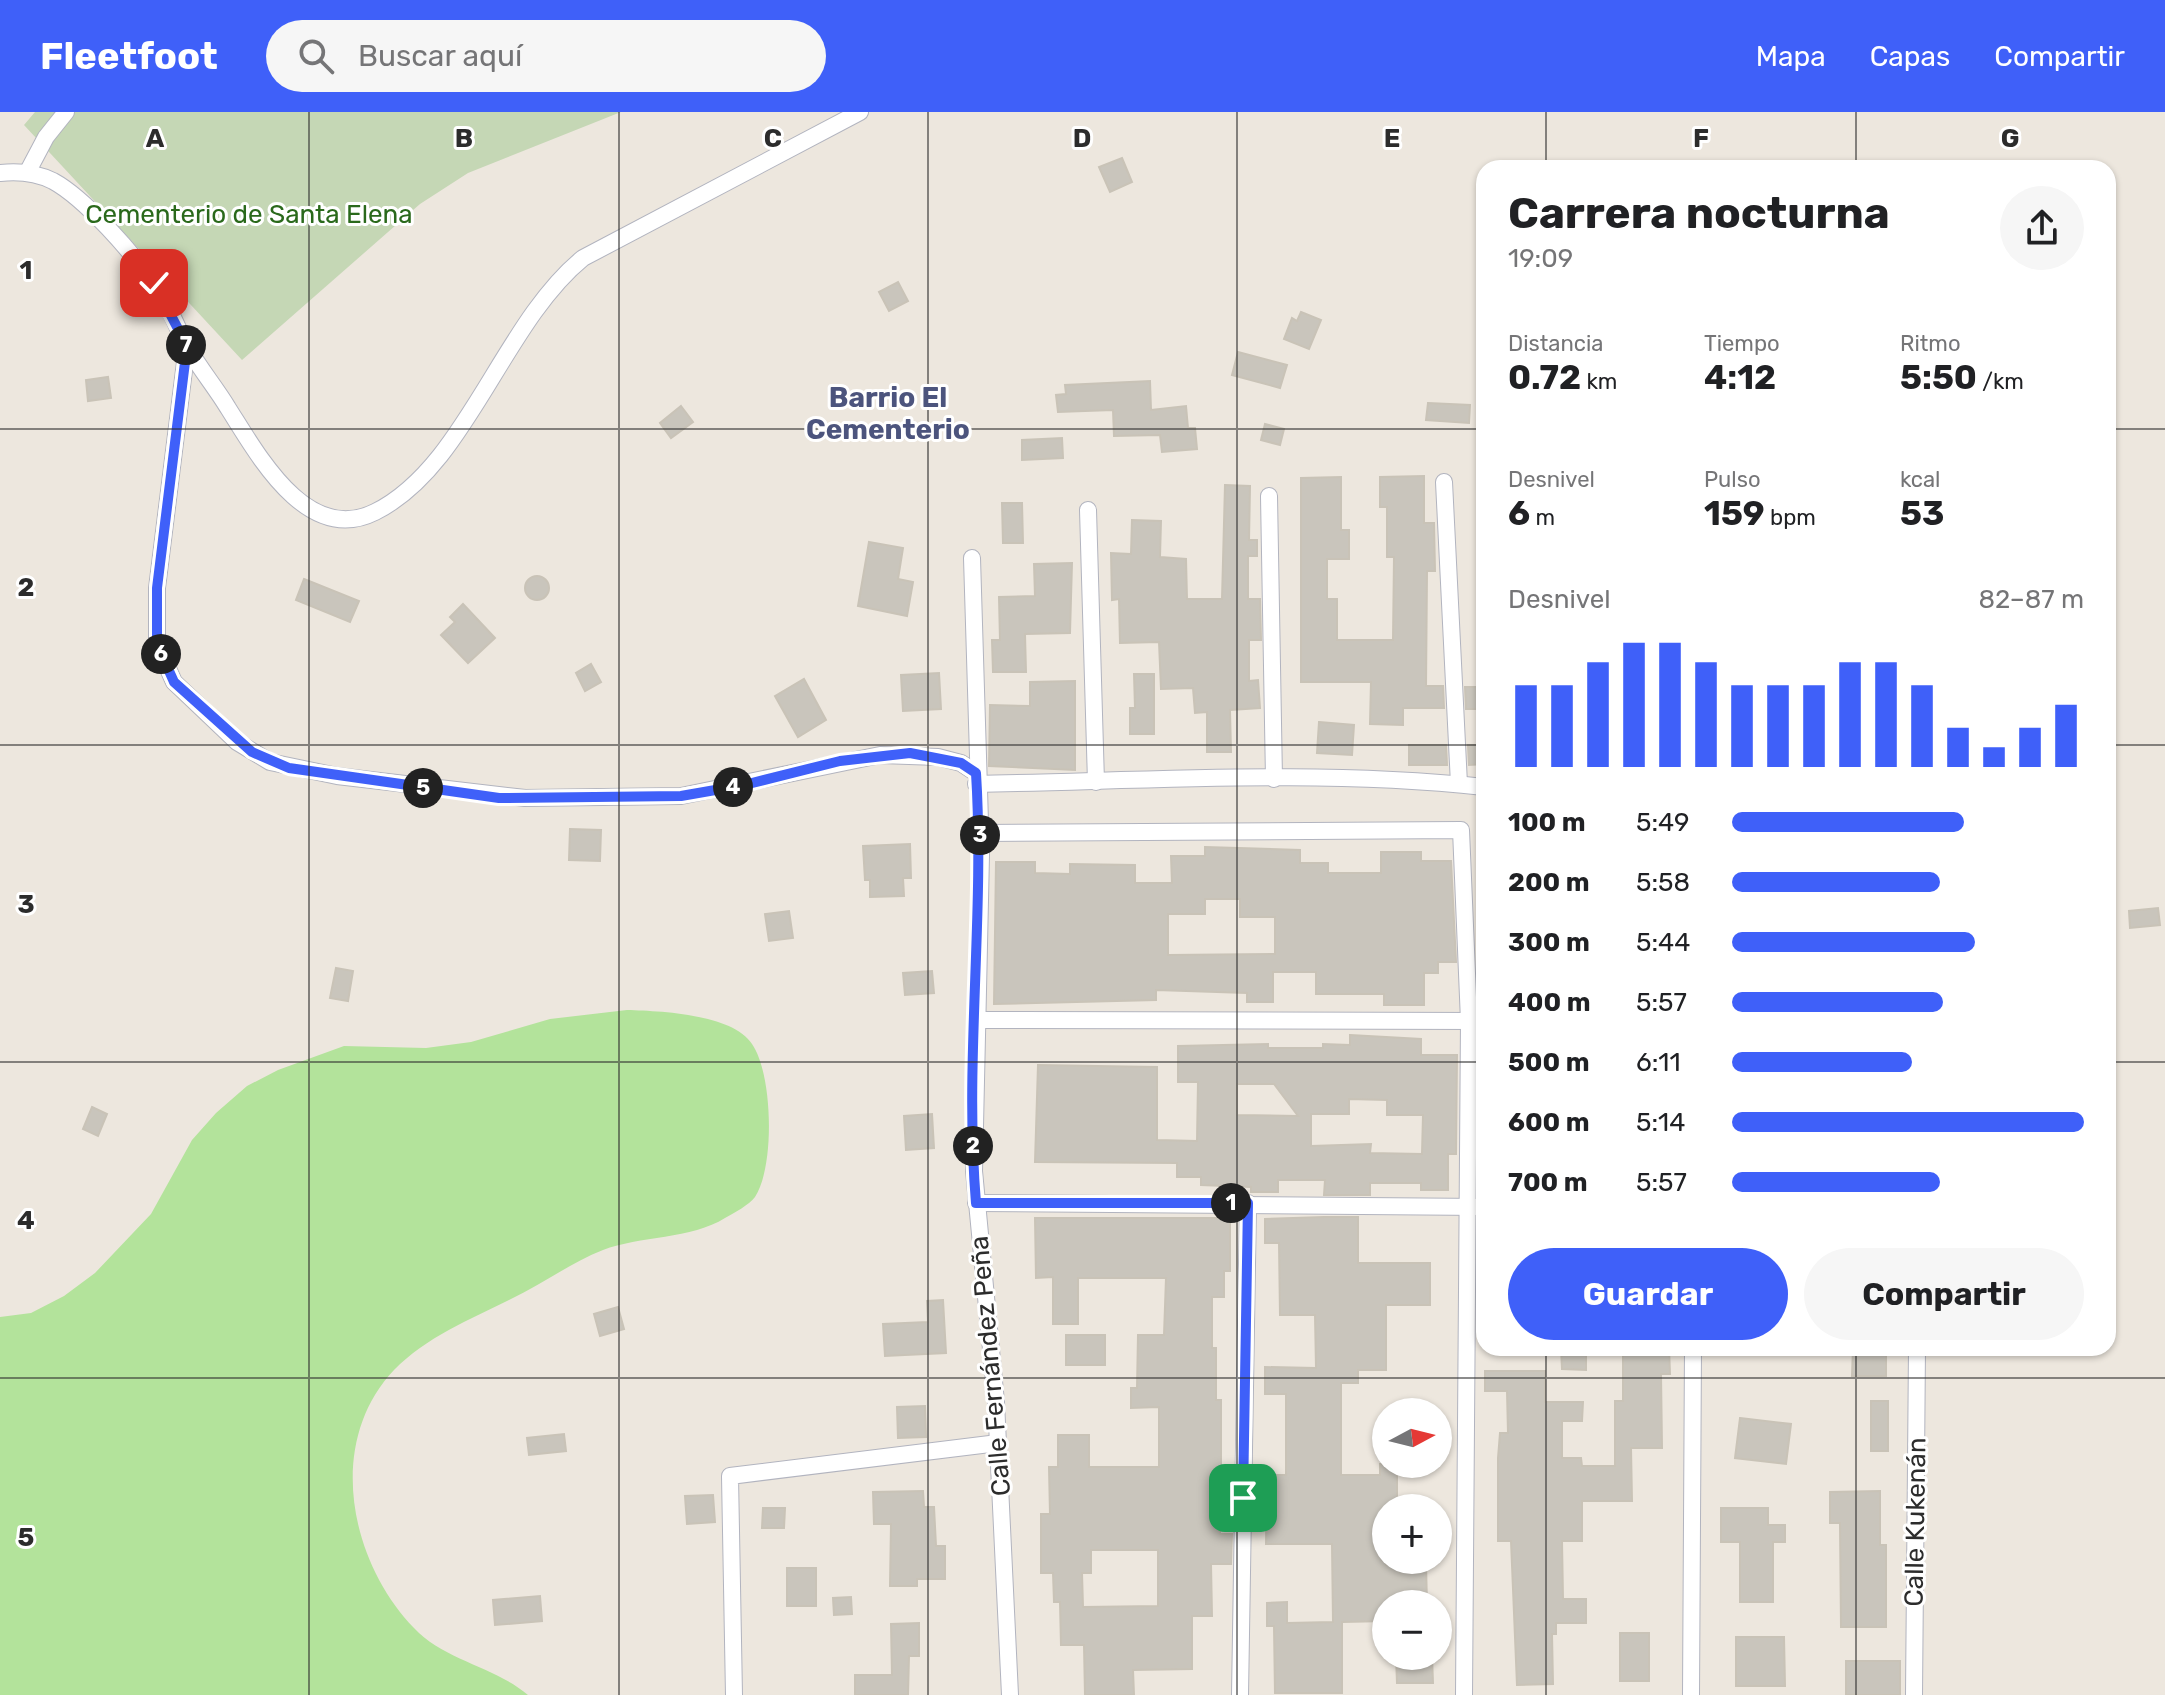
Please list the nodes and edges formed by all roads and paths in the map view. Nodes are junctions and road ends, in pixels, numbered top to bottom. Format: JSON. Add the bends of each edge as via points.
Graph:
{"nodes":[{"id":1,"x":66,"y":112,"type":"edge"},
{"id":2,"x":860,"y":112,"type":"edge"},
{"id":3,"x":0,"y":173,"type":"edge"},
{"id":4,"x":27,"y":173,"type":"junction"},
{"id":5,"x":187,"y":346,"type":"junction"},
{"id":6,"x":1444,"y":482,"type":"dead end"},
{"id":7,"x":1269,"y":496,"type":"dead end"},
{"id":8,"x":1088,"y":510,"type":"dead end"},
{"id":9,"x":972,"y":558,"type":"dead end"},
{"id":10,"x":976,"y":778,"type":"junction"},
{"id":11,"x":1274,"y":779,"type":"junction"},
{"id":12,"x":1096,"y":782,"type":"junction"},
{"id":13,"x":1459,"y":784,"type":"junction"},
{"id":14,"x":1476,"y":786,"type":"edge"},
{"id":15,"x":980,"y":833,"type":"junction"},
{"id":16,"x":1476,"y":1009,"type":"edge"},
{"id":17,"x":976,"y":1020,"type":"junction"},
{"id":18,"x":1476,"y":1021,"type":"edge"},
{"id":19,"x":976,"y":1203,"type":"junction"},
{"id":20,"x":1248,"y":1203,"type":"junction"},
{"id":21,"x":1476,"y":1207,"type":"edge"},
{"id":22,"x":1693,"y":1356,"type":"edge"},
{"id":23,"x":1917,"y":1356,"type":"edge"},
{"id":24,"x":998,"y":1443,"type":"junction"},
{"id":25,"x":734,"y":1695,"type":"edge"},
{"id":26,"x":1010,"y":1695,"type":"edge"},
{"id":27,"x":1240,"y":1695,"type":"edge"},
{"id":28,"x":1464,"y":1695,"type":"edge"},
{"id":29,"x":1691,"y":1695,"type":"edge"},
{"id":30,"x":1914,"y":1695,"type":"edge"}],
"edges":[{"from":1,"to":4,"type":"street"},
{"from":2,"to":5,"type":"street","via":[[583,258],[559,277],[425,472],[387,506],[367,516],[332,520],[293,495],[251,446]]},
{"from":3,"to":4,"type":"street"},
{"from":4,"to":5,"type":"street","via":[[54,182],[115,239],[154,283]]},
{"from":5,"to":10,"type":"street","via":[[157,588],[157,644],[174,682],[237,742],[270,762],[352,778],[525,798],[681,796],[880,755],[938,757],[961,763]]},
{"from":6,"to":13,"type":"street"},
{"from":7,"to":11,"type":"street"},
{"from":8,"to":12,"type":"street"},
{"from":9,"to":10,"type":"street","name":"Calle Fernández Peña"},
{"from":10,"to":12,"type":"street"},
{"from":10,"to":15,"type":"street","name":"Calle Fernández Peña"},
{"from":11,"to":12,"type":"street"},
{"from":11,"to":13,"type":"street"},
{"from":13,"to":14,"type":"street"},
{"from":15,"to":16,"type":"street","via":[[1461,830]]},
{"from":15,"to":17,"type":"street","name":"Calle Fernández Peña"},
{"from":17,"to":18,"type":"street"},
{"from":17,"to":19,"type":"street","name":"Calle Fernández Peña"},
{"from":19,"to":20,"type":"street"},
{"from":19,"to":24,"type":"street","name":"Calle Fernández Peña"},
{"from":20,"to":21,"type":"street"},
{"from":20,"to":27,"type":"street"},
{"from":21,"to":28,"type":"street"},
{"from":22,"to":29,"type":"street"},
{"from":23,"to":30,"type":"street","name":"Calle Kukenán"},
{"from":24,"to":25,"type":"street","via":[[730,1476]]},
{"from":24,"to":26,"type":"street","name":"Calle Fernández Peña"}]}
